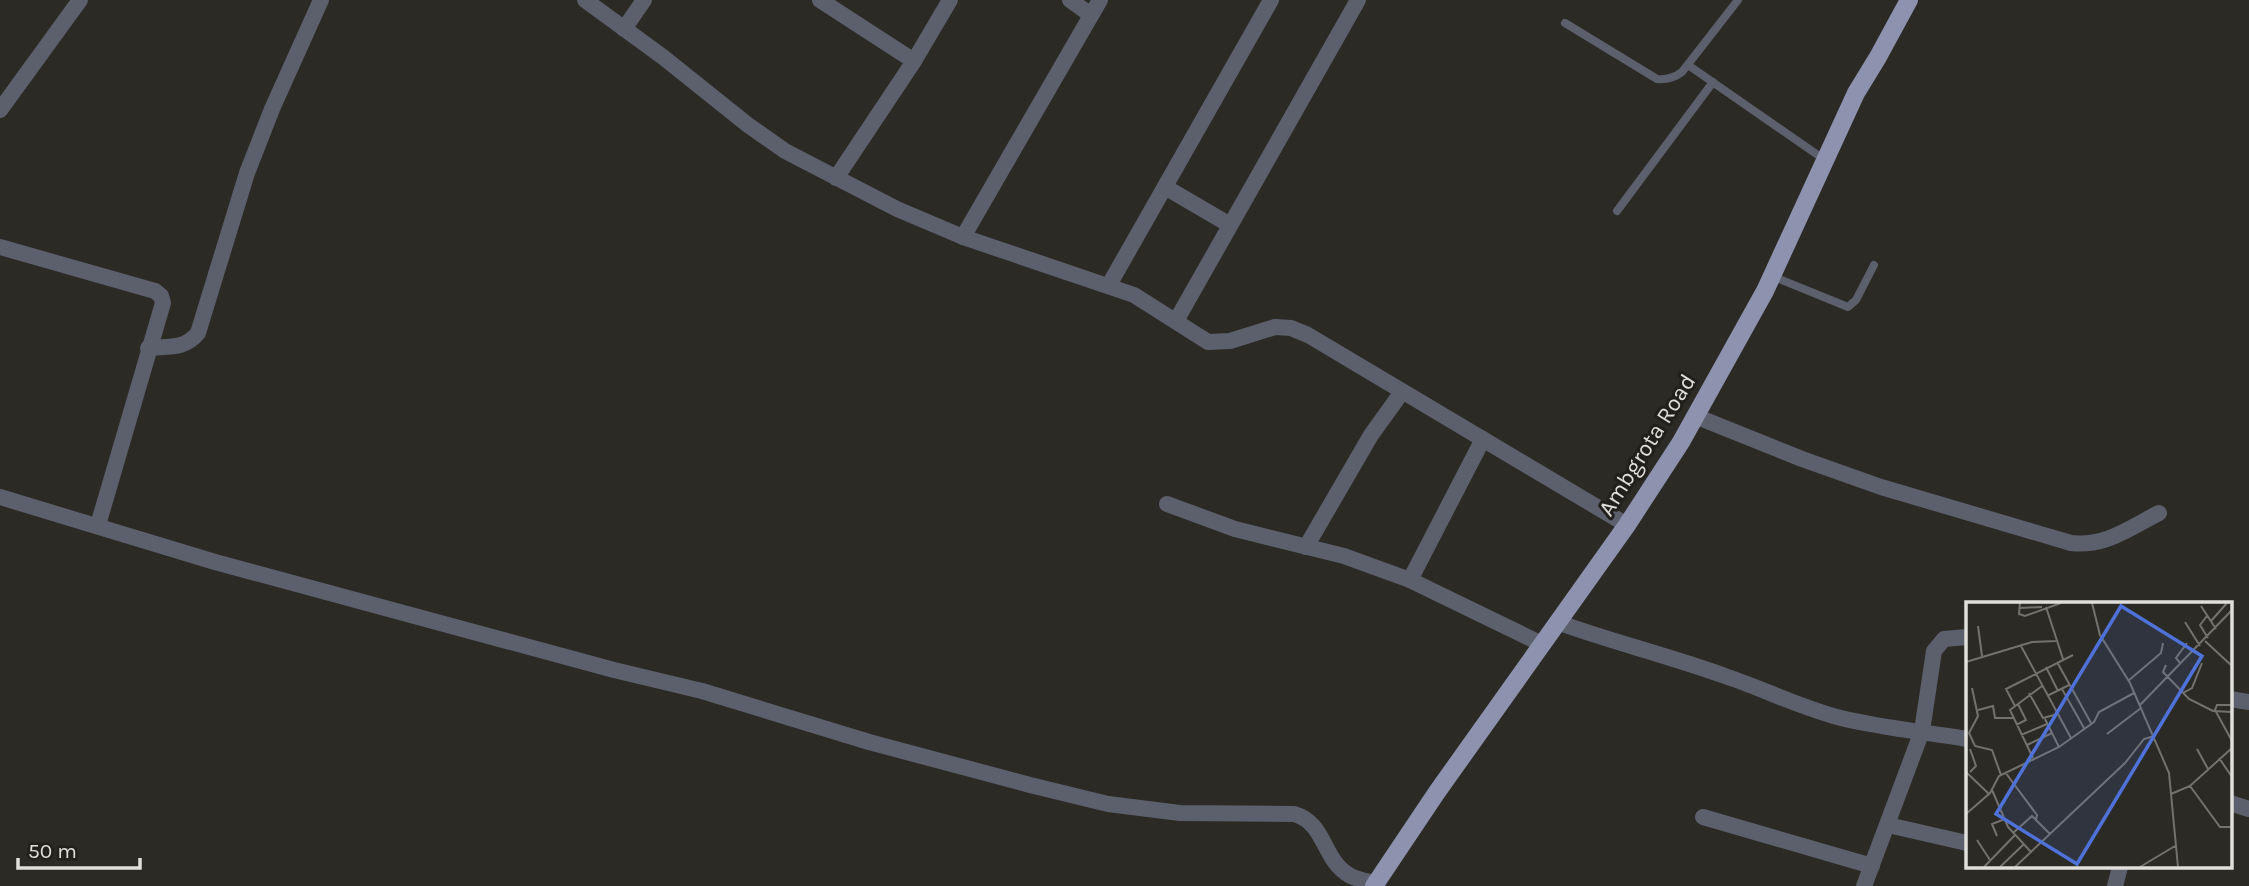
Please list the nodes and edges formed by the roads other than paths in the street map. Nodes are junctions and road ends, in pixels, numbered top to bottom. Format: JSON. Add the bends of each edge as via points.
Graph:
{"nodes":[{"id":1,"x":80,"y":0,"type":"edge"},
{"id":2,"x":321,"y":0,"type":"edge"},
{"id":3,"x":585,"y":0,"type":"edge"},
{"id":4,"x":644,"y":0,"type":"edge"},
{"id":5,"x":820,"y":0,"type":"edge"},
{"id":6,"x":950,"y":0,"type":"edge"},
{"id":7,"x":1070,"y":0,"type":"edge"},
{"id":8,"x":1100,"y":0,"type":"edge"},
{"id":9,"x":1271,"y":0,"type":"edge"},
{"id":10,"x":1358,"y":0,"type":"edge"},
{"id":11,"x":1738,"y":0,"type":"edge"},
{"id":12,"x":1909,"y":0,"type":"edge"},
{"id":13,"x":1091,"y":16,"type":"junction"},
{"id":14,"x":1565,"y":23,"type":"dead end"},
{"id":15,"x":624,"y":29,"type":"junction"},
{"id":16,"x":914,"y":61,"type":"junction"},
{"id":17,"x":1688,"y":65,"type":"junction"},
{"id":18,"x":1713,"y":82,"type":"junction"},
{"id":19,"x":5,"y":91,"type":"edge"},
{"id":20,"x":0,"y":110,"type":"edge"},
{"id":21,"x":1825,"y":160,"type":"junction"},
{"id":22,"x":836,"y":178,"type":"junction"},
{"id":23,"x":1165,"y":187,"type":"junction"},
{"id":24,"x":1618,"y":212,"type":"dead end"},
{"id":25,"x":1230,"y":225,"type":"junction"},
{"id":26,"x":963,"y":237,"type":"junction"},
{"id":27,"x":0,"y":247,"type":"edge"},
{"id":28,"x":1874,"y":265,"type":"dead end"},
{"id":29,"x":1772,"y":276,"type":"junction"},
{"id":30,"x":1109,"y":285,"type":"junction"},
{"id":31,"x":1176,"y":321,"type":"junction"},
{"id":32,"x":148,"y":348,"type":"junction"},
{"id":33,"x":1402,"y":392,"type":"junction"},
{"id":34,"x":1695,"y":416,"type":"junction"},
{"id":35,"x":1483,"y":439,"type":"junction"},
{"id":36,"x":0,"y":497,"type":"edge"},
{"id":37,"x":1167,"y":504,"type":"dead end"},
{"id":38,"x":2159,"y":513,"type":"dead end"},
{"id":39,"x":98,"y":525,"type":"junction"},
{"id":40,"x":1627,"y":525,"type":"junction"},
{"id":41,"x":1306,"y":547,"type":"junction"},
{"id":42,"x":1410,"y":580,"type":"junction"},
{"id":43,"x":1557,"y":622,"type":"junction"},
{"id":44,"x":1966,"y":637,"type":"edge"},
{"id":45,"x":1542,"y":644,"type":"junction"},
{"id":46,"x":1922,"y":731,"type":"junction"},
{"id":47,"x":1966,"y":739,"type":"edge"},
{"id":48,"x":2232,"y":804,"type":"edge"},
{"id":49,"x":2249,"y":808,"type":"edge"},
{"id":50,"x":1703,"y":817,"type":"dead end"},
{"id":51,"x":1888,"y":825,"type":"junction"},
{"id":52,"x":1966,"y":844,"type":"edge"},
{"id":53,"x":1872,"y":866,"type":"junction"},
{"id":54,"x":2120,"y":868,"type":"edge"},
{"id":55,"x":1375,"y":885,"type":"edge"},
{"id":56,"x":1864,"y":886,"type":"edge"},
{"id":57,"x":2115,"y":886,"type":"edge"}],
"edges":[{"from":1,"to":19,"type":"street"},
{"from":2,"to":32,"type":"street","via":[[247,173],[198,332],[180,346]]},
{"from":3,"to":15,"type":"street"},
{"from":4,"to":15,"type":"street"},
{"from":5,"to":16,"type":"street"},
{"from":6,"to":16,"type":"street"},
{"from":7,"to":13,"type":"street"},
{"from":8,"to":13,"type":"street"},
{"from":9,"to":23,"type":"street"},
{"from":10,"to":25,"type":"street"},
{"from":11,"to":17,"type":"lane"},
{"from":12,"to":21,"type":"main road","name":"Ambgrota Road","via":[[1856,93]]},
{"from":13,"to":26,"type":"street"},
{"from":14,"to":17,"type":"lane","via":[[1657,79],[1675,78]]},
{"from":15,"to":22,"type":"street","via":[[748,125]]},
{"from":16,"to":22,"type":"street"},
{"from":17,"to":18,"type":"lane"},
{"from":18,"to":21,"type":"lane"},
{"from":18,"to":24,"type":"lane"},
{"from":19,"to":20,"type":"street"},
{"from":21,"to":29,"type":"main road","name":"Ambgrota Road"},
{"from":22,"to":26,"type":"street"},
{"from":23,"to":25,"type":"street"},
{"from":23,"to":30,"type":"street"},
{"from":25,"to":31,"type":"street"},
{"from":26,"to":30,"type":"street"},
{"from":27,"to":32,"type":"street","via":[[155,291],[163,303]]},
{"from":28,"to":29,"type":"lane","via":[[1848,307]]},
{"from":29,"to":34,"type":"main road","name":"Ambgrota Road"},
{"from":30,"to":31,"type":"street"},
{"from":31,"to":33,"type":"street","via":[[1208,342],[1219,343],[1275,327],[1291,328]]},
{"from":32,"to":39,"type":"street"},
{"from":33,"to":35,"type":"street"},
{"from":33,"to":41,"type":"street","via":[[1371,435]]},
{"from":34,"to":38,"type":"street","via":[[1881,487],[2071,543],[2089,545],[2106,540]]},
{"from":34,"to":40,"type":"main road","name":"Ambgrota Road"},
{"from":35,"to":40,"type":"street"},
{"from":35,"to":42,"type":"street"},
{"from":36,"to":39,"type":"street"},
{"from":37,"to":41,"type":"street","via":[[1235,529]]},
{"from":39,"to":55,"type":"street","via":[[311,589],[1108,804],[1180,813],[1294,814],[1312,822],[1348,875]]},
{"from":40,"to":43,"type":"main road","name":"Ambgrota Road"},
{"from":41,"to":42,"type":"street"},
{"from":42,"to":45,"type":"street"},
{"from":43,"to":45,"type":"main road","name":"Ambgrota Road"},
{"from":43,"to":46,"type":"street","via":[[1837,717]]},
{"from":44,"to":46,"type":"street","via":[[1944,639],[1934,651]]},
{"from":45,"to":55,"type":"main road","name":"Ambgrota Road"},
{"from":46,"to":47,"type":"street"},
{"from":46,"to":51,"type":"street"},
{"from":48,"to":49,"type":"street"},
{"from":50,"to":53,"type":"street"},
{"from":51,"to":52,"type":"street"},
{"from":51,"to":53,"type":"street"},
{"from":53,"to":56,"type":"street"},
{"from":54,"to":57,"type":"street"}]}
